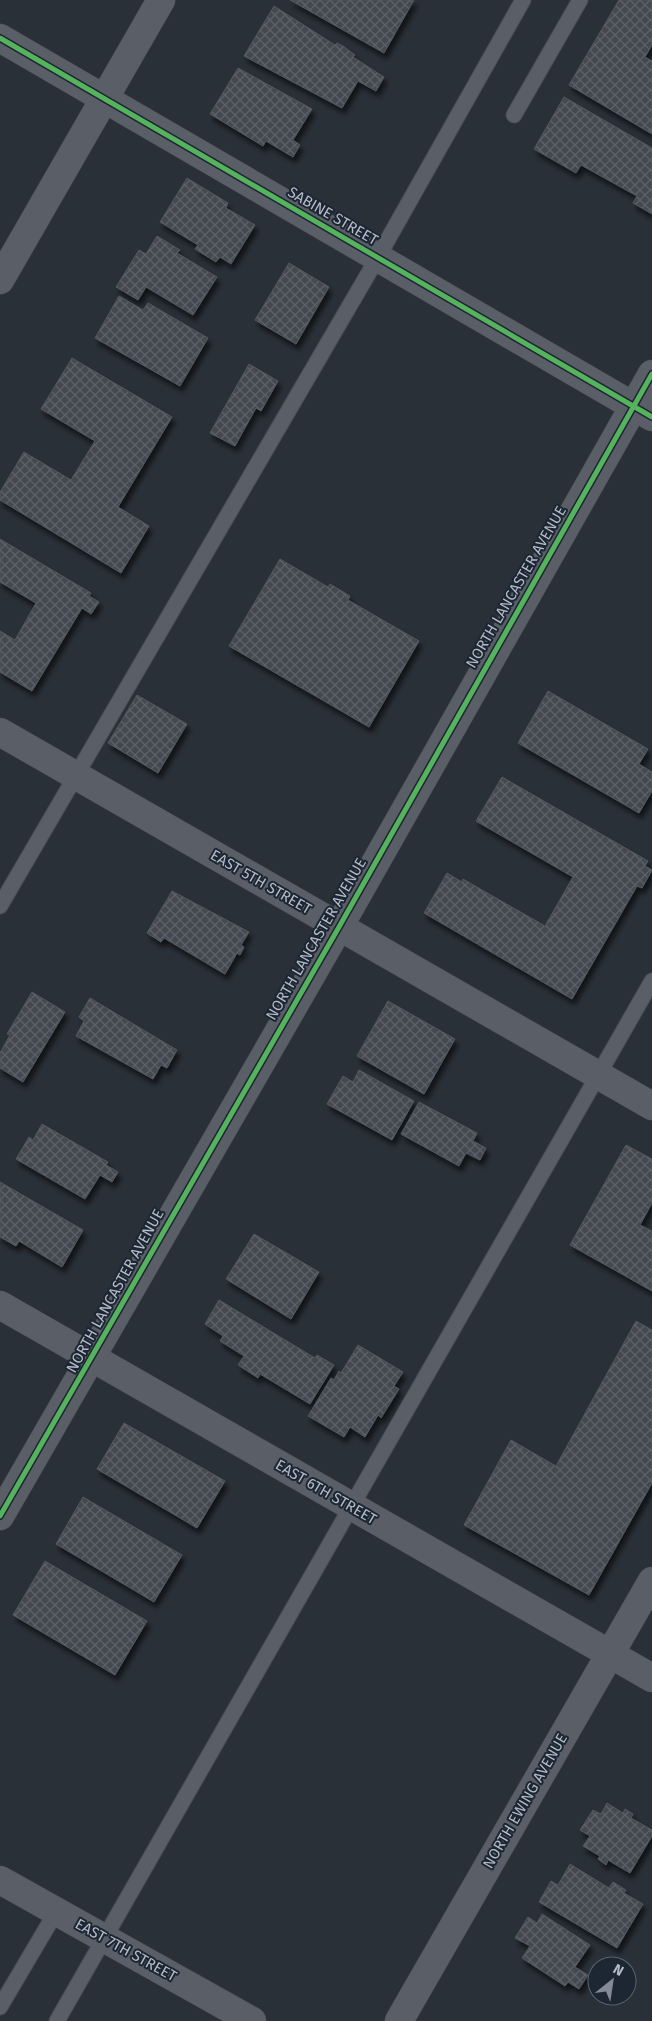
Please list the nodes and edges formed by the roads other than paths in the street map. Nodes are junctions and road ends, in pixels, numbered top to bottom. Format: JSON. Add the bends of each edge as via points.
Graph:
{"nodes":[{"id":1,"x":161,"y":0,"type":"edge"},
{"id":2,"x":523,"y":0,"type":"edge"},
{"id":3,"x":580,"y":0,"type":"edge"},
{"id":4,"x":0,"y":38,"type":"edge"},
{"id":5,"x":105,"y":98,"type":"junction"},
{"id":6,"x":514,"y":115,"type":"dead end"},
{"id":7,"x":378,"y":257,"type":"junction"},
{"id":8,"x":0,"y":280,"type":"edge"},
{"id":9,"x":652,"y":374,"type":"edge"},
{"id":10,"x":643,"y":411,"type":"edge"},
{"id":11,"x":0,"y":732,"type":"edge"},
{"id":12,"x":76,"y":776,"type":"junction"},
{"id":13,"x":0,"y":906,"type":"edge"},
{"id":14,"x":338,"y":927,"type":"junction"},
{"id":15,"x":652,"y":981,"type":"edge"},
{"id":16,"x":599,"y":1076,"type":"junction"},
{"id":17,"x":652,"y":1106,"type":"edge"},
{"id":18,"x":0,"y":1305,"type":"edge"},
{"id":19,"x":92,"y":1357,"type":"junction"},
{"id":20,"x":351,"y":1507,"type":"junction"},
{"id":21,"x":0,"y":1516,"type":"edge"},
{"id":22,"x":652,"y":1580,"type":"edge"},
{"id":23,"x":609,"y":1653,"type":"junction"},
{"id":24,"x":652,"y":1678,"type":"edge"},
{"id":25,"x":0,"y":1880,"type":"edge"},
{"id":26,"x":56,"y":1912,"type":"junction"},
{"id":27,"x":104,"y":1938,"type":"junction"},
{"id":28,"x":0,"y":2007,"type":"edge"},
{"id":29,"x":56,"y":2021,"type":"edge"},
{"id":30,"x":252,"y":2021,"type":"edge"},
{"id":31,"x":399,"y":2021,"type":"edge"}],
"edges":[{"from":1,"to":5,"type":"street"},
{"from":2,"to":7,"type":"lane"},
{"from":3,"to":6,"type":"lane"},
{"from":4,"to":5,"type":"street","name":"SABINE STREET"},
{"from":5,"to":7,"type":"street","name":"SABINE STREET"},
{"from":5,"to":8,"type":"street"},
{"from":7,"to":10,"type":"street","name":"SABINE STREET"},
{"from":7,"to":12,"type":"lane"},
{"from":9,"to":10,"type":"street","name":"NORTH LANCASTER AVENUE"},
{"from":10,"to":14,"type":"street","name":"NORTH LANCASTER AVENUE"},
{"from":11,"to":12,"type":"street","name":"EAST 5TH STREET"},
{"from":12,"to":13,"type":"lane"},
{"from":12,"to":14,"type":"street","name":"EAST 5TH STREET"},
{"from":14,"to":16,"type":"street","name":"EAST 5TH STREET"},
{"from":14,"to":19,"type":"street","name":"NORTH LANCASTER AVENUE"},
{"from":15,"to":16,"type":"lane"},
{"from":16,"to":17,"type":"street","name":"EAST 5TH STREET"},
{"from":16,"to":20,"type":"lane"},
{"from":18,"to":19,"type":"street","name":"EAST 6TH STREET"},
{"from":19,"to":20,"type":"street","name":"EAST 6TH STREET"},
{"from":19,"to":21,"type":"street","name":"NORTH LANCASTER AVENUE"},
{"from":20,"to":23,"type":"street","name":"EAST 6TH STREET"},
{"from":20,"to":27,"type":"lane"},
{"from":22,"to":23,"type":"street","name":"NORTH EWING AVENUE"},
{"from":23,"to":24,"type":"street","name":"EAST 6TH STREET"},
{"from":23,"to":31,"type":"street","name":"NORTH EWING AVENUE"},
{"from":25,"to":26,"type":"street","name":"EAST 7TH STREET"},
{"from":26,"to":27,"type":"street","name":"EAST 7TH STREET"},
{"from":26,"to":28,"type":"lane"},
{"from":27,"to":29,"type":"lane"},
{"from":27,"to":30,"type":"street","name":"EAST 7TH STREET"}]}
